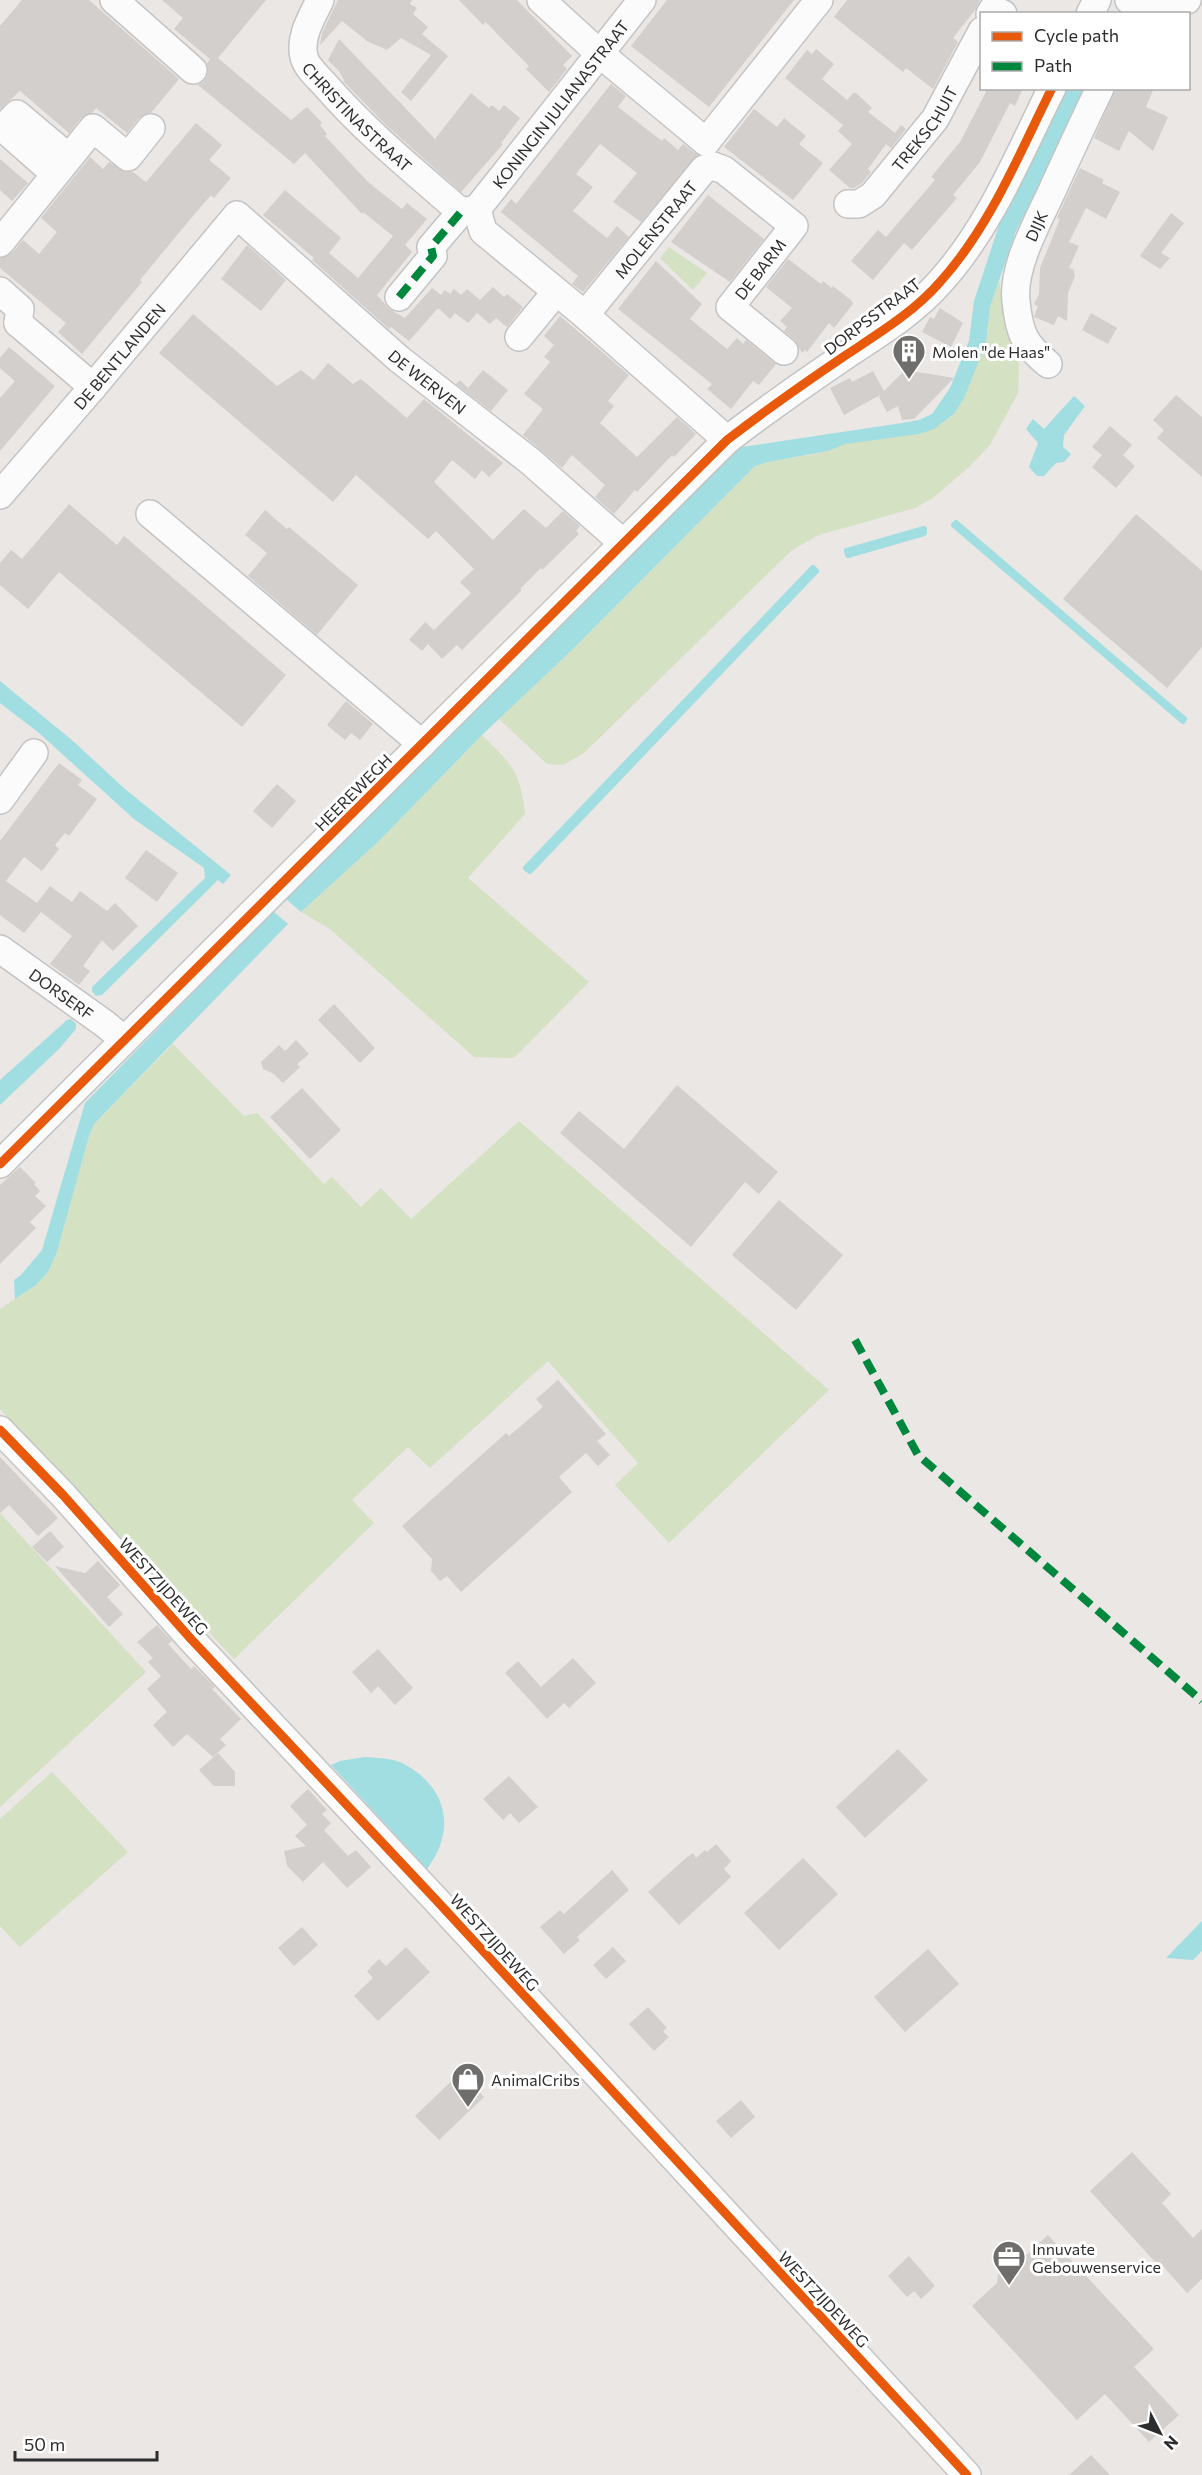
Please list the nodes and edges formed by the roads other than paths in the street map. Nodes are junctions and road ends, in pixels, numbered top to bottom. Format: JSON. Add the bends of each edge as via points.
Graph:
{"nodes":[{"id":1,"x":114,"y":0,"type":"edge"},
{"id":2,"x":320,"y":0,"type":"edge"},
{"id":3,"x":541,"y":0,"type":"edge"},
{"id":4,"x":642,"y":0,"type":"edge"},
{"id":5,"x":819,"y":0,"type":"edge"},
{"id":6,"x":1187,"y":0,"type":"edge"},
{"id":7,"x":1136,"y":6,"type":"edge"},
{"id":8,"x":980,"y":33,"type":"edge"},
{"id":9,"x":599,"y":53,"type":"junction"},
{"id":10,"x":194,"y":70,"type":"dead end"},
{"id":11,"x":1051,"y":90,"type":"edge"},
{"id":12,"x":1099,"y":90,"type":"edge"},
{"id":13,"x":1,"y":127,"type":"edge"},
{"id":14,"x":151,"y":128,"type":"dead end"},
{"id":15,"x":709,"y":154,"type":"junction"},
{"id":16,"x":61,"y":165,"type":"junction"},
{"id":17,"x":848,"y":204,"type":"dead end"},
{"id":18,"x":469,"y":211,"type":"junction"},
{"id":19,"x":237,"y":215,"type":"joint"},
{"id":20,"x":0,"y":243,"type":"edge"},
{"id":21,"x":0,"y":291,"type":"edge"},
{"id":22,"x":556,"y":292,"type":"junction"},
{"id":23,"x":399,"y":297,"type":"dead end"},
{"id":24,"x":585,"y":315,"type":"junction"},
{"id":25,"x":9,"y":325,"type":"edge"},
{"id":26,"x":519,"y":337,"type":"dead end"},
{"id":27,"x":784,"y":351,"type":"dead end"},
{"id":28,"x":1048,"y":364,"type":"dead end"},
{"id":29,"x":93,"y":387,"type":"junction"},
{"id":30,"x":727,"y":440,"type":"junction"},
{"id":31,"x":0,"y":495,"type":"edge"},
{"id":32,"x":150,"y":514,"type":"dead end"},
{"id":33,"x":623,"y":543,"type":"junction"},
{"id":34,"x":422,"y":744,"type":"junction"},
{"id":35,"x":34,"y":753,"type":"dead end"},
{"id":36,"x":0,"y":800,"type":"edge"},
{"id":37,"x":0,"y":949,"type":"edge"},
{"id":38,"x":124,"y":1040,"type":"junction"},
{"id":39,"x":0,"y":1164,"type":"edge"},
{"id":40,"x":0,"y":1430,"type":"edge"},
{"id":41,"x":967,"y":2475,"type":"edge"}],
"edges":[{"from":1,"to":10,"type":"street"},
{"from":2,"to":18,"type":"street","name":"CHRISTINASTRAAT","via":[[303,46],[311,69],[396,156]]},
{"from":3,"to":9,"type":"street"},
{"from":4,"to":9,"type":"street","name":"KONINGIN JULIANASTRAAT"},
{"from":5,"to":15,"type":"street","name":"MOLENSTRAAT"},
{"from":6,"to":7,"type":"street","via":[[1159,8]]},
{"from":8,"to":17,"type":"street","name":"TREKSCHUIT","via":[[934,119],[873,195],[859,204]]},
{"from":9,"to":15,"type":"street"},
{"from":9,"to":18,"type":"street","name":"KONINGIN JULIANASTRAAT"},
{"from":11,"to":30,"type":"street","name":"DORPSSTRAAT","via":[[1001,191],[970,244],[940,283],[891,324]]},
{"from":12,"to":28,"type":"street","name":"DIJK","via":[[1019,271],[1015,299],[1021,329],[1028,347]]},
{"from":13,"to":16,"type":"street","via":[[17,114]]},
{"from":14,"to":16,"type":"street","via":[[128,157],[93,128]]},
{"from":15,"to":24,"type":"street","name":"MOLENSTRAAT","via":[[704,169]]},
{"from":15,"to":27,"type":"street","name":"DE BARM","via":[[794,226],[721,300]]},
{"from":16,"to":20,"type":"street"},
{"from":18,"to":22,"type":"street","name":"CHRISTINASTRAAT","via":[[483,231]]},
{"from":18,"to":23,"type":"street","via":[[431,247],[433,256]]},
{"from":19,"to":29,"type":"street","name":"DE BENTLANDEN"},
{"from":19,"to":33,"type":"street","name":"DE WERVEN","via":[[399,359],[530,461]]},
{"from":21,"to":25,"type":"street","via":[[20,309]]},
{"from":22,"to":24,"type":"street","name":"CHRISTINASTRAAT"},
{"from":22,"to":26,"type":"street"},
{"from":24,"to":30,"type":"street","name":"CHRISTINASTRAAT"},
{"from":25,"to":29,"type":"street"},
{"from":29,"to":31,"type":"street","name":"DE BENTLANDEN"},
{"from":30,"to":33,"type":"street","name":"HEEREWEGH"},
{"from":32,"to":34,"type":"street"},
{"from":33,"to":34,"type":"street","name":"HEEREWEGH"},
{"from":34,"to":38,"type":"street","name":"HEEREWEGH"},
{"from":35,"to":36,"type":"street"},
{"from":37,"to":38,"type":"street","name":"DORSERF"},
{"from":38,"to":39,"type":"street","name":"HEEREWEGH"},
{"from":40,"to":41,"type":"street","name":"WESTZIJDEWEG"}]}
